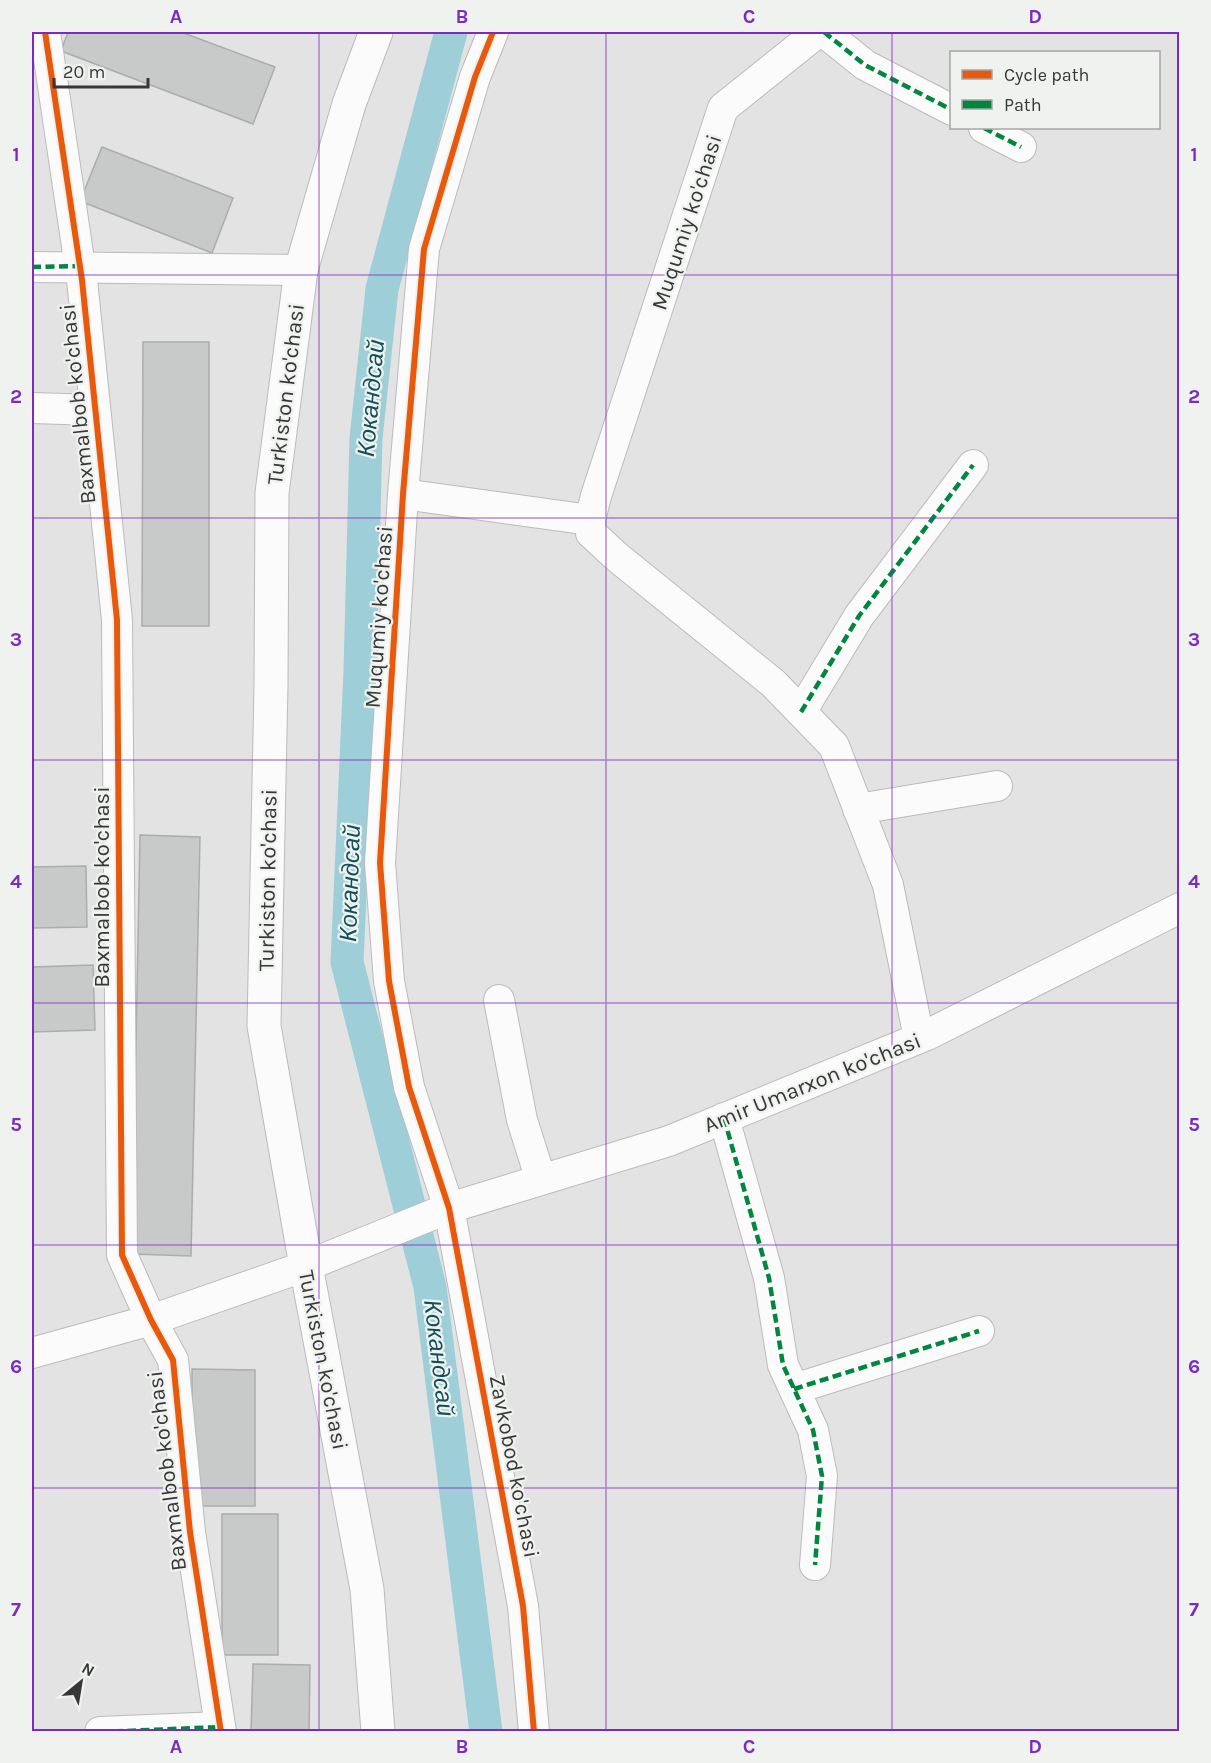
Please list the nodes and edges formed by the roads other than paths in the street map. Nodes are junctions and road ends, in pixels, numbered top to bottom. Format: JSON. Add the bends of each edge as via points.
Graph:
{"nodes":[{"id":1,"x":45,"y":32,"type":"edge"},
{"id":2,"x":376,"y":32,"type":"edge"},
{"id":3,"x":493,"y":32,"type":"edge"},
{"id":4,"x":818,"y":32,"type":"edge"},
{"id":5,"x":824,"y":32,"type":"edge"},
{"id":6,"x":950,"y":109,"type":"edge"},
{"id":7,"x":986,"y":129,"type":"edge"},
{"id":8,"x":1021,"y":147,"type":"dead end"},
{"id":9,"x":80,"y":266,"type":"junction"},
{"id":10,"x":32,"y":267,"type":"edge"},
{"id":11,"x":301,"y":270,"type":"junction"},
{"id":12,"x":32,"y":408,"type":"edge"},
{"id":13,"x":95,"y":410,"type":"junction"},
{"id":14,"x":974,"y":465,"type":"dead end"},
{"id":15,"x":403,"y":494,"type":"junction"},
{"id":16,"x":590,"y":520,"type":"junction"},
{"id":17,"x":801,"y":712,"type":"junction"},
{"id":18,"x":997,"y":786,"type":"dead end"},
{"id":19,"x":858,"y":809,"type":"junction"},
{"id":20,"x":1179,"y":908,"type":"edge"},
{"id":21,"x":499,"y":1000,"type":"dead end"},
{"id":22,"x":919,"y":1038,"type":"junction"},
{"id":23,"x":724,"y":1118,"type":"junction"},
{"id":24,"x":541,"y":1180,"type":"junction"},
{"id":25,"x":439,"y":1212,"type":"junction"},
{"id":26,"x":306,"y":1266,"type":"junction"},
{"id":27,"x":151,"y":1320,"type":"junction"},
{"id":28,"x":979,"y":1331,"type":"dead end"},
{"id":29,"x":32,"y":1353,"type":"edge"},
{"id":30,"x":794,"y":1389,"type":"junction"},
{"id":31,"x":815,"y":1565,"type":"dead end"},
{"id":32,"x":220,"y":1729,"type":"edge"},
{"id":33,"x":100,"y":1731,"type":"edge"},
{"id":34,"x":378,"y":1731,"type":"edge"},
{"id":35,"x":534,"y":1731,"type":"edge"}],
"edges":[{"from":1,"to":9,"type":"street","name":"Baxmalbob ko'chasi"},
{"from":2,"to":11,"type":"main road","name":"Turkiston ko'chasi","via":[[349,104]]},
{"from":3,"to":15,"type":"street","name":"Muqumiy ko'chasi","via":[[424,249]]},
{"from":4,"to":16,"type":"street","name":"Muqumiy ko'chasi","via":[[723,108]]},
{"from":5,"to":6,"type":"street","via":[[865,65]]},
{"from":7,"to":8,"type":"street"},
{"from":9,"to":10,"type":"street"},
{"from":9,"to":11,"type":"street"},
{"from":9,"to":13,"type":"street","name":"Baxmalbob ko'chasi"},
{"from":11,"to":26,"type":"main road","name":"Turkiston ko'chasi","via":[[272,494],[264,1026]]},
{"from":12,"to":13,"type":"street"},
{"from":13,"to":27,"type":"street","name":"Baxmalbob ko'chasi","via":[[117,620],[122,1255]]},
{"from":14,"to":17,"type":"street","via":[[859,616]]},
{"from":15,"to":16,"type":"street","name":"Muqumiy ko'chasi"},
{"from":15,"to":25,"type":"street","name":"Muqumiy ko'chasi","via":[[380,863],[389,981]]},
{"from":16,"to":17,"type":"street","via":[[591,533],[617,557],[773,683]]},
{"from":17,"to":19,"type":"street","via":[[834,746]]},
{"from":18,"to":19,"type":"street"},
{"from":19,"to":22,"type":"street","via":[[888,885]]},
{"from":20,"to":22,"type":"street","name":"Amir Umarxon ko'chasi"},
{"from":21,"to":24,"type":"street","via":[[522,1120]]},
{"from":22,"to":23,"type":"street","name":"Amir Umarxon ko'chasi"},
{"from":23,"to":24,"type":"street","name":"Amir Umarxon ko'chasi","via":[[669,1141]]},
{"from":23,"to":30,"type":"street","via":[[769,1278],[783,1365]]},
{"from":24,"to":25,"type":"street","name":"Amir Umarxon ko'chasi"},
{"from":25,"to":26,"type":"street","name":"Amir Umarxon ko'chasi"},
{"from":25,"to":35,"type":"street","name":"Zavkobod ko'chasi","via":[[523,1606]]},
{"from":26,"to":27,"type":"street"},
{"from":26,"to":34,"type":"main road","name":"Turkiston ko'chasi","via":[[367,1589]]},
{"from":27,"to":29,"type":"street"},
{"from":27,"to":32,"type":"street","name":"Baxmalbob ko'chasi","via":[[173,1360],[190,1532]]},
{"from":28,"to":30,"type":"street"},
{"from":30,"to":31,"type":"street","via":[[813,1430],[822,1476]]},
{"from":32,"to":33,"type":"street"}]}
